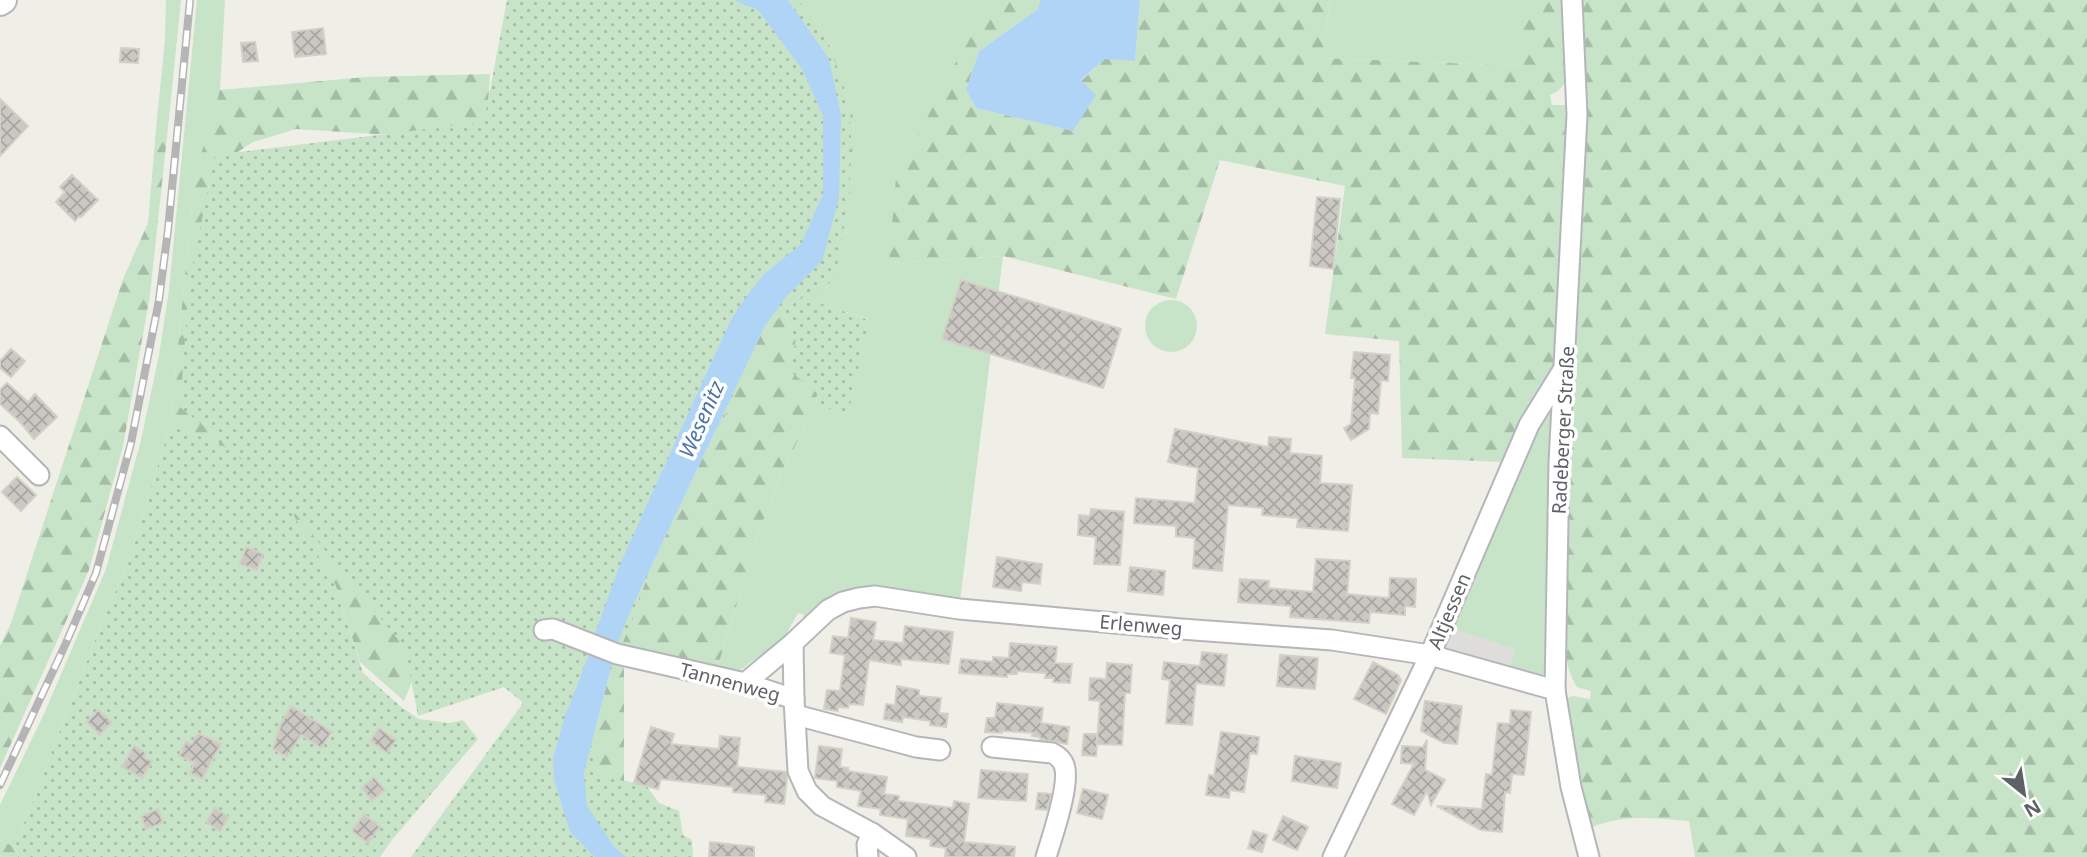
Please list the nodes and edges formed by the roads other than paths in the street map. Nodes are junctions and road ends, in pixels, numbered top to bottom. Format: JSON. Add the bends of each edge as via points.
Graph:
{"nodes":[{"id":1,"x":1572,"y":0,"type":"edge"},
{"id":2,"x":1565,"y":366,"type":"junction"},
{"id":3,"x":0,"y":436,"type":"edge"},
{"id":4,"x":40,"y":475,"type":"dead end"},
{"id":5,"x":544,"y":630,"type":"dead end"},
{"id":6,"x":793,"y":643,"type":"junction"},
{"id":7,"x":1430,"y":655,"type":"junction"},
{"id":8,"x":746,"y":682,"type":"junction"},
{"id":9,"x":1556,"y":690,"type":"junction"},
{"id":10,"x":795,"y":707,"type":"junction"},
{"id":11,"x":992,"y":747,"type":"dead end"},
{"id":12,"x":940,"y":750,"type":"dead end"},
{"id":13,"x":872,"y":833,"type":"junction"},
{"id":14,"x":868,"y":857,"type":"edge"},
{"id":15,"x":906,"y":857,"type":"edge"},
{"id":16,"x":1046,"y":857,"type":"edge"},
{"id":17,"x":1334,"y":857,"type":"edge"},
{"id":18,"x":1589,"y":857,"type":"edge"}],
"edges":[{"from":1,"to":2,"type":"street","name":"Radeberger Straße","via":[[1577,114]]},
{"from":2,"to":7,"type":"street","name":"Altjessen","via":[[1529,425]]},
{"from":2,"to":9,"type":"street","name":"Radeberger Straße"},
{"from":3,"to":4,"type":"street"},
{"from":5,"to":8,"type":"street","name":"Tannenweg","via":[[553,629],[617,654]]},
{"from":6,"to":7,"type":"street","name":"Erlenweg","via":[[828,610],[875,596],[968,610],[1332,640]]},
{"from":6,"to":8,"type":"street","name":"Erlenweg"},
{"from":6,"to":10,"type":"street"},
{"from":7,"to":9,"type":"street","name":"Erlenweg"},
{"from":7,"to":17,"type":"street","name":"Altjessen"},
{"from":8,"to":10,"type":"street","name":"Tannenweg"},
{"from":9,"to":18,"type":"street","name":"Radeberger Straße","via":[[1569,776]]},
{"from":10,"to":12,"type":"street","via":[[916,747]]},
{"from":10,"to":13,"type":"street","name":"Tannenweg","via":[[799,771],[807,791],[822,806]]},
{"from":11,"to":16,"type":"street","via":[[1052,753],[1064,764],[1066,782]]},
{"from":13,"to":14,"type":"street"},
{"from":13,"to":15,"type":"street","name":"Tannenweg"}]}
